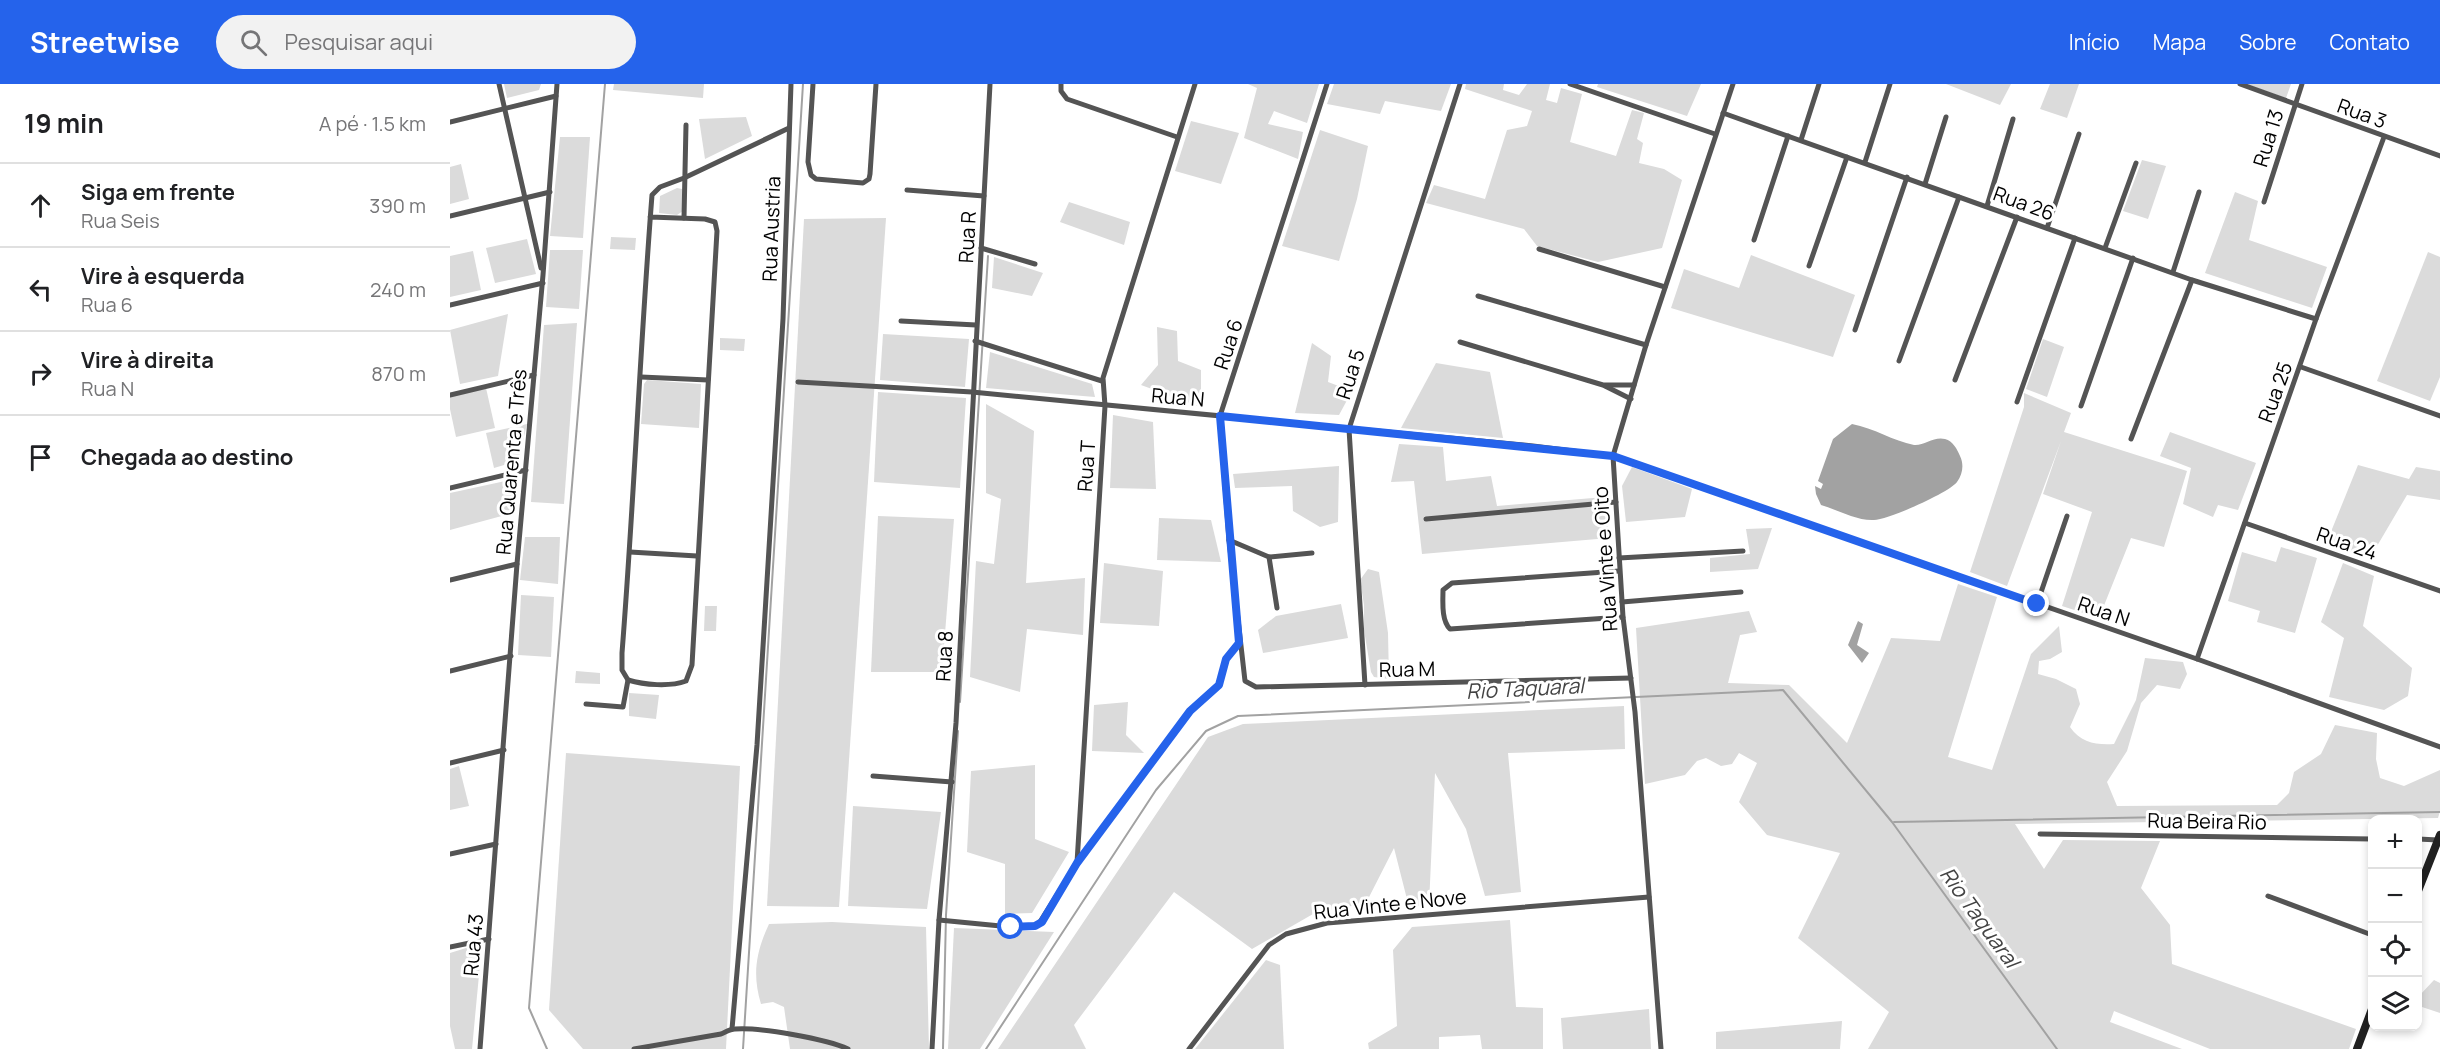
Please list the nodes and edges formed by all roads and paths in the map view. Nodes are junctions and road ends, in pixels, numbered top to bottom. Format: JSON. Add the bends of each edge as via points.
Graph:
{"nodes":[{"id":1,"x":499,"y":84,"type":"edge"},
{"id":2,"x":557,"y":84,"type":"edge"},
{"id":3,"x":791,"y":84,"type":"edge"},
{"id":4,"x":813,"y":84,"type":"edge"},
{"id":5,"x":876,"y":84,"type":"edge"},
{"id":6,"x":990,"y":84,"type":"edge"},
{"id":7,"x":1061,"y":84,"type":"edge"},
{"id":8,"x":1195,"y":84,"type":"edge"},
{"id":9,"x":1327,"y":84,"type":"edge"},
{"id":10,"x":1460,"y":84,"type":"edge"},
{"id":11,"x":1570,"y":84,"type":"edge"},
{"id":12,"x":1733,"y":84,"type":"edge"},
{"id":13,"x":1819,"y":84,"type":"edge"},
{"id":14,"x":1890,"y":84,"type":"edge"},
{"id":15,"x":2240,"y":84,"type":"edge"},
{"id":16,"x":2302,"y":84,"type":"edge"},
{"id":17,"x":556,"y":96,"type":"junction"},
{"id":18,"x":2294,"y":104,"type":"junction"},
{"id":19,"x":504,"y":108,"type":"junction"},
{"id":20,"x":1723,"y":113,"type":"junction"},
{"id":21,"x":1946,"y":117,"type":"dead end"},
{"id":22,"x":2013,"y":119,"type":"dead end"},
{"id":23,"x":450,"y":122,"type":"edge"},
{"id":24,"x":686,"y":125,"type":"dead end"},
{"id":25,"x":789,"y":128,"type":"junction"},
{"id":26,"x":1715,"y":134,"type":"junction"},
{"id":27,"x":2079,"y":134,"type":"dead end"},
{"id":28,"x":1788,"y":136,"type":"junction"},
{"id":29,"x":1177,"y":137,"type":"junction"},
{"id":30,"x":2384,"y":137,"type":"junction"},
{"id":31,"x":1801,"y":140,"type":"junction"},
{"id":32,"x":2440,"y":156,"type":"edge"},
{"id":33,"x":1847,"y":157,"type":"junction"},
{"id":34,"x":1865,"y":162,"type":"junction"},
{"id":35,"x":2136,"y":163,"type":"dead end"},
{"id":36,"x":1907,"y":177,"type":"junction"},
{"id":37,"x":684,"y":178,"type":"junction"},
{"id":38,"x":1925,"y":184,"type":"junction"},
{"id":39,"x":907,"y":190,"type":"dead end"},
{"id":40,"x":550,"y":192,"type":"junction"},
{"id":41,"x":2199,"y":192,"type":"dead end"},
{"id":42,"x":984,"y":196,"type":"junction"},
{"id":43,"x":1959,"y":197,"type":"junction"},
{"id":44,"x":525,"y":198,"type":"junction"},
{"id":45,"x":2264,"y":202,"type":"dead end"},
{"id":46,"x":1987,"y":206,"type":"junction"},
{"id":47,"x":450,"y":216,"type":"edge"},
{"id":48,"x":650,"y":217,"type":"junction"},
{"id":49,"x":684,"y":218,"type":"junction"},
{"id":50,"x":2017,"y":218,"type":"junction"},
{"id":51,"x":2047,"y":228,"type":"junction"},
{"id":52,"x":2075,"y":238,"type":"junction"},
{"id":53,"x":1754,"y":240,"type":"dead end"},
{"id":54,"x":981,"y":248,"type":"junction"},
{"id":55,"x":2105,"y":248,"type":"junction"},
{"id":56,"x":1539,"y":249,"type":"dead end"},
{"id":57,"x":2133,"y":258,"type":"junction"},
{"id":58,"x":1035,"y":264,"type":"dead end"},
{"id":59,"x":1809,"y":266,"type":"dead end"},
{"id":60,"x":2174,"y":272,"type":"junction"},
{"id":61,"x":543,"y":275,"type":"junction"},
{"id":62,"x":2192,"y":280,"type":"junction"},
{"id":63,"x":543,"y":282,"type":"junction"},
{"id":64,"x":1665,"y":287,"type":"junction"},
{"id":65,"x":1478,"y":296,"type":"dead end"},
{"id":66,"x":450,"y":305,"type":"edge"},
{"id":67,"x":2316,"y":319,"type":"junction"},
{"id":68,"x":901,"y":321,"type":"dead end"},
{"id":69,"x":976,"y":325,"type":"junction"},
{"id":70,"x":1856,"y":330,"type":"dead end"},
{"id":71,"x":979,"y":342,"type":"junction"},
{"id":72,"x":1460,"y":342,"type":"dead end"},
{"id":73,"x":1646,"y":345,"type":"junction"},
{"id":74,"x":1899,"y":361,"type":"dead end"},
{"id":75,"x":2301,"y":367,"type":"junction"},
{"id":76,"x":534,"y":375,"type":"junction"},
{"id":77,"x":641,"y":377,"type":"junction"},
{"id":78,"x":708,"y":380,"type":"junction"},
{"id":79,"x":1955,"y":380,"type":"dead end"},
{"id":80,"x":1102,"y":381,"type":"junction"},
{"id":81,"x":798,"y":382,"type":"dead end"},
{"id":82,"x":1604,"y":385,"type":"junction"},
{"id":83,"x":1634,"y":385,"type":"junction"},
{"id":84,"x":977,"y":393,"type":"junction"},
{"id":85,"x":450,"y":395,"type":"edge"},
{"id":86,"x":1631,"y":399,"type":"junction"},
{"id":87,"x":2017,"y":402,"type":"dead end"},
{"id":88,"x":1105,"y":406,"type":"junction"},
{"id":89,"x":2081,"y":406,"type":"dead end"},
{"id":90,"x":1220,"y":416,"type":"junction"},
{"id":91,"x":2440,"y":416,"type":"edge"},
{"id":92,"x":1349,"y":429,"type":"junction"},
{"id":93,"x":2131,"y":439,"type":"dead end"},
{"id":94,"x":1613,"y":456,"type":"junction"},
{"id":95,"x":526,"y":470,"type":"junction"},
{"id":96,"x":450,"y":488,"type":"edge"},
{"id":97,"x":1616,"y":502,"type":"junction"},
{"id":98,"x":2067,"y":516,"type":"dead end"},
{"id":99,"x":1426,"y":519,"type":"dead end"},
{"id":100,"x":2245,"y":523,"type":"junction"},
{"id":101,"x":1229,"y":540,"type":"junction"},
{"id":102,"x":1743,"y":551,"type":"dead end"},
{"id":103,"x":630,"y":552,"type":"junction"},
{"id":104,"x":1312,"y":553,"type":"dead end"},
{"id":105,"x":697,"y":555,"type":"junction"},
{"id":106,"x":1269,"y":557,"type":"junction"},
{"id":107,"x":1619,"y":558,"type":"junction"},
{"id":108,"x":517,"y":564,"type":"junction"},
{"id":109,"x":1619,"y":571,"type":"junction"},
{"id":110,"x":450,"y":580,"type":"edge"},
{"id":111,"x":2440,"y":591,"type":"edge"},
{"id":112,"x":1741,"y":592,"type":"dead end"},
{"id":113,"x":1622,"y":602,"type":"junction"},
{"id":114,"x":2037,"y":604,"type":"junction"},
{"id":115,"x":1277,"y":608,"type":"dead end"},
{"id":116,"x":1623,"y":617,"type":"junction"},
{"id":117,"x":1239,"y":643,"type":"junction"},
{"id":118,"x":511,"y":656,"type":"junction"},
{"id":119,"x":2197,"y":659,"type":"junction"},
{"id":120,"x":450,"y":671,"type":"edge"},
{"id":121,"x":1631,"y":678,"type":"junction"},
{"id":122,"x":628,"y":680,"type":"junction"},
{"id":123,"x":1365,"y":685,"type":"junction"},
{"id":124,"x":1256,"y":687,"type":"joint"},
{"id":125,"x":586,"y":704,"type":"dead end"},
{"id":126,"x":2440,"y":747,"type":"edge"},
{"id":127,"x":504,"y":750,"type":"junction"},
{"id":128,"x":450,"y":763,"type":"edge"},
{"id":129,"x":873,"y":776,"type":"dead end"},
{"id":130,"x":952,"y":782,"type":"junction"},
{"id":131,"x":2040,"y":834,"type":"dead end"},
{"id":132,"x":2439,"y":837,"type":"edge"},
{"id":133,"x":2368,"y":839,"type":"edge"},
{"id":134,"x":2422,"y":839,"type":"edge"},
{"id":135,"x":496,"y":843,"type":"junction"},
{"id":136,"x":450,"y":854,"type":"edge"},
{"id":137,"x":1077,"y":863,"type":"junction"},
{"id":138,"x":2422,"y":881,"type":"edge"},
{"id":139,"x":2268,"y":896,"type":"dead end"},
{"id":140,"x":1649,"y":897,"type":"junction"},
{"id":141,"x":941,"y":920,"type":"junction"},
{"id":142,"x":2368,"y":933,"type":"edge"},
{"id":143,"x":489,"y":939,"type":"junction"},
{"id":144,"x":450,"y":946,"type":"edge"},
{"id":145,"x":2368,"y":1022,"type":"edge"},
{"id":146,"x":732,"y":1029,"type":"junction"},
{"id":147,"x":480,"y":1049,"type":"edge"},
{"id":148,"x":634,"y":1049,"type":"edge"},
{"id":149,"x":848,"y":1049,"type":"edge"},
{"id":150,"x":932,"y":1049,"type":"edge"},
{"id":151,"x":1189,"y":1049,"type":"edge"},
{"id":152,"x":1661,"y":1049,"type":"edge"},
{"id":153,"x":2357,"y":1049,"type":"edge"}],
"edges":[{"from":1,"to":19,"type":"street"},
{"from":2,"to":17,"type":"street","name":"Rua Quarenta e Três"},
{"from":3,"to":25,"type":"street","name":"Rua Austria"},
{"from":4,"to":5,"type":"street","via":[[808,162],[811,175],[816,179],[863,183],[870,174]]},
{"from":6,"to":42,"type":"street","name":"Rua R"},
{"from":7,"to":29,"type":"street","via":[[1067,99]]},
{"from":8,"to":29,"type":"street","name":"Rua T"},
{"from":9,"to":90,"type":"street","name":"Rua 6"},
{"from":10,"to":92,"type":"street","name":"Rua 5"},
{"from":11,"to":26,"type":"street"},
{"from":12,"to":20,"type":"street","name":"Rua Vinte e Oito"},
{"from":13,"to":31,"type":"street"},
{"from":14,"to":34,"type":"street"},
{"from":15,"to":18,"type":"street","name":"Rua 3"},
{"from":16,"to":18,"type":"street","name":"Rua 13"},
{"from":17,"to":19,"type":"street"},
{"from":17,"to":40,"type":"street","name":"Rua Quarenta e Três"},
{"from":18,"to":30,"type":"street","name":"Rua 3"},
{"from":18,"to":45,"type":"street","name":"Rua 13"},
{"from":19,"to":23,"type":"street"},
{"from":19,"to":44,"type":"street"},
{"from":20,"to":26,"type":"street","name":"Rua Vinte e Oito"},
{"from":20,"to":28,"type":"street","name":"Rua 26"},
{"from":21,"to":38,"type":"street"},
{"from":22,"to":46,"type":"street"},
{"from":24,"to":37,"type":"street"},
{"from":25,"to":37,"type":"street"},
{"from":25,"to":146,"type":"street","name":"Rua Austria","via":[[783,319],[757,745]]},
{"from":26,"to":64,"type":"street","name":"Rua Vinte e Oito"},
{"from":27,"to":51,"type":"street"},
{"from":28,"to":31,"type":"street","name":"Rua 26"},
{"from":28,"to":53,"type":"street"},
{"from":29,"to":80,"type":"street","name":"Rua T"},
{"from":30,"to":32,"type":"street","name":"Rua 3"},
{"from":30,"to":67,"type":"street","name":"Rua 25"},
{"from":31,"to":33,"type":"street","name":"Rua 26"},
{"from":33,"to":34,"type":"street","name":"Rua 26"},
{"from":33,"to":59,"type":"street"},
{"from":34,"to":36,"type":"street","name":"Rua 26"},
{"from":35,"to":55,"type":"street"},
{"from":36,"to":38,"type":"street","name":"Rua 26"},
{"from":36,"to":70,"type":"street"},
{"from":37,"to":48,"type":"street","via":[[656,190]]},
{"from":37,"to":49,"type":"street"},
{"from":38,"to":43,"type":"street","name":"Rua 26"},
{"from":39,"to":42,"type":"street"},
{"from":40,"to":44,"type":"street"},
{"from":40,"to":61,"type":"street","name":"Rua Quarenta e Três"},
{"from":41,"to":60,"type":"street"},
{"from":42,"to":54,"type":"street","name":"Rua R"},
{"from":43,"to":46,"type":"street","name":"Rua 26"},
{"from":43,"to":74,"type":"street"},
{"from":44,"to":47,"type":"street"},
{"from":44,"to":61,"type":"street"},
{"from":46,"to":50,"type":"street","name":"Rua 26"},
{"from":48,"to":49,"type":"street"},
{"from":48,"to":77,"type":"street"},
{"from":49,"to":78,"type":"street","via":[[711,220],[717,231]]},
{"from":50,"to":51,"type":"street","name":"Rua 26"},
{"from":50,"to":79,"type":"street"},
{"from":51,"to":52,"type":"street","name":"Rua 26"},
{"from":52,"to":55,"type":"street","name":"Rua 26"},
{"from":52,"to":87,"type":"street"},
{"from":54,"to":58,"type":"street"},
{"from":54,"to":69,"type":"street","name":"Rua R"},
{"from":55,"to":57,"type":"street","name":"Rua 26"},
{"from":56,"to":64,"type":"street"},
{"from":57,"to":60,"type":"street","name":"Rua 26"},
{"from":57,"to":89,"type":"street"},
{"from":60,"to":62,"type":"street","name":"Rua 26"},
{"from":61,"to":63,"type":"street","name":"Rua Quarenta e Três"},
{"from":62,"to":67,"type":"street","name":"Rua 26"},
{"from":62,"to":93,"type":"street"},
{"from":63,"to":66,"type":"street"},
{"from":63,"to":76,"type":"street","name":"Rua Quarenta e Três"},
{"from":64,"to":73,"type":"street","name":"Rua Vinte e Oito"},
{"from":65,"to":73,"type":"street"},
{"from":67,"to":75,"type":"street","name":"Rua 25"},
{"from":68,"to":69,"type":"street"},
{"from":69,"to":71,"type":"street","name":"Rua R"},
{"from":71,"to":80,"type":"street"},
{"from":71,"to":84,"type":"street","name":"Rua R"},
{"from":72,"to":82,"type":"street"},
{"from":73,"to":83,"type":"street","name":"Rua Vinte e Oito"},
{"from":75,"to":91,"type":"street"},
{"from":75,"to":100,"type":"street","name":"Rua 25"},
{"from":76,"to":85,"type":"street"},
{"from":76,"to":95,"type":"street","name":"Rua Quarenta e Três"},
{"from":77,"to":78,"type":"street"},
{"from":77,"to":103,"type":"street"},
{"from":78,"to":105,"type":"street"},
{"from":80,"to":88,"type":"street","name":"Rua T"},
{"from":81,"to":84,"type":"street","name":"Rua N"},
{"from":82,"to":83,"type":"street"},
{"from":82,"to":86,"type":"street"},
{"from":83,"to":86,"type":"street","name":"Rua Vinte e Oito"},
{"from":84,"to":88,"type":"street","name":"Rua N"},
{"from":84,"to":130,"type":"street","name":"Rua 8"},
{"from":86,"to":94,"type":"street","name":"Rua Vinte e Oito"},
{"from":88,"to":90,"type":"street","name":"Rua N"},
{"from":88,"to":137,"type":"street","name":"Rua T"},
{"from":90,"to":92,"type":"street","name":"Rua N"},
{"from":90,"to":101,"type":"street","name":"Rua 6"},
{"from":92,"to":94,"type":"street","name":"Rua N"},
{"from":92,"to":123,"type":"street","name":"Rua 5"},
{"from":94,"to":97,"type":"street","name":"Rua Vinte e Oito"},
{"from":94,"to":114,"type":"street","name":"Rua N"},
{"from":95,"to":96,"type":"street"},
{"from":95,"to":108,"type":"street","name":"Rua Quarenta e Três"},
{"from":97,"to":99,"type":"street"},
{"from":97,"to":107,"type":"street","name":"Rua Vinte e Oito"},
{"from":98,"to":114,"type":"street"},
{"from":100,"to":111,"type":"street","name":"Rua 24"},
{"from":100,"to":119,"type":"street","name":"Rua 25"},
{"from":101,"to":106,"type":"street"},
{"from":101,"to":117,"type":"street","name":"Rua 6"},
{"from":102,"to":107,"type":"street"},
{"from":103,"to":105,"type":"street"},
{"from":103,"to":122,"type":"street","via":[[622,662]]},
{"from":104,"to":106,"type":"street"},
{"from":105,"to":122,"type":"street","via":[[690,675],[678,684]]},
{"from":106,"to":115,"type":"street"},
{"from":107,"to":109,"type":"street","name":"Rua Vinte e Oito"},
{"from":108,"to":110,"type":"street"},
{"from":108,"to":118,"type":"street","name":"Rua Quarenta e Três"},
{"from":109,"to":113,"type":"street","name":"Rua Vinte e Oito"},
{"from":109,"to":116,"type":"street","via":[[1452,583],[1443,590],[1445,622],[1450,629]]},
{"from":112,"to":113,"type":"street"},
{"from":113,"to":116,"type":"street","name":"Rua Vinte e Oito"},
{"from":114,"to":119,"type":"street","name":"Rua N"},
{"from":116,"to":121,"type":"street","name":"Rua Vinte e Oito"},
{"from":117,"to":124,"type":"street","name":"Rua 6","via":[[1244,677]]},
{"from":117,"to":137,"type":"street","via":[[1226,659],[1219,685],[1190,711]]},
{"from":118,"to":120,"type":"street"},
{"from":118,"to":127,"type":"street","name":"Rua Quarenta e Três"},
{"from":119,"to":126,"type":"street","name":"Rua N"},
{"from":121,"to":123,"type":"street","name":"Rua M"},
{"from":121,"to":140,"type":"street","name":"Rua Vinte e Oito"},
{"from":122,"to":125,"type":"street","via":[[623,707]]},
{"from":123,"to":124,"type":"street","name":"Rua M"},
{"from":127,"to":128,"type":"street"},
{"from":127,"to":135,"type":"street","name":"Rua Quarenta e Três"},
{"from":129,"to":130,"type":"street"},
{"from":130,"to":141,"type":"street","name":"Rua 8"},
{"from":131,"to":133,"type":"street","name":"Rua Beira Rio"},
{"from":132,"to":134,"type":"street"},
{"from":132,"to":138,"type":"main road"},
{"from":135,"to":136,"type":"street"},
{"from":135,"to":143,"type":"street","name":"Rua 43"},
{"from":137,"to":141,"type":"street","via":[[1038,925],[1011,927]]},
{"from":139,"to":142,"type":"street"},
{"from":140,"to":151,"type":"street","name":"Rua Vinte e Nove","via":[[1327,923],[1296,930],[1276,939],[1255,961]]},
{"from":140,"to":152,"type":"street","name":"Rua Vinte e Oito"},
{"from":141,"to":150,"type":"street","name":"Rua 8"},
{"from":143,"to":144,"type":"street"},
{"from":143,"to":147,"type":"street","name":"Rua 43"},
{"from":145,"to":153,"type":"main road"},
{"from":146,"to":148,"type":"street"},
{"from":146,"to":149,"type":"street","via":[[835,1043]]}]}
